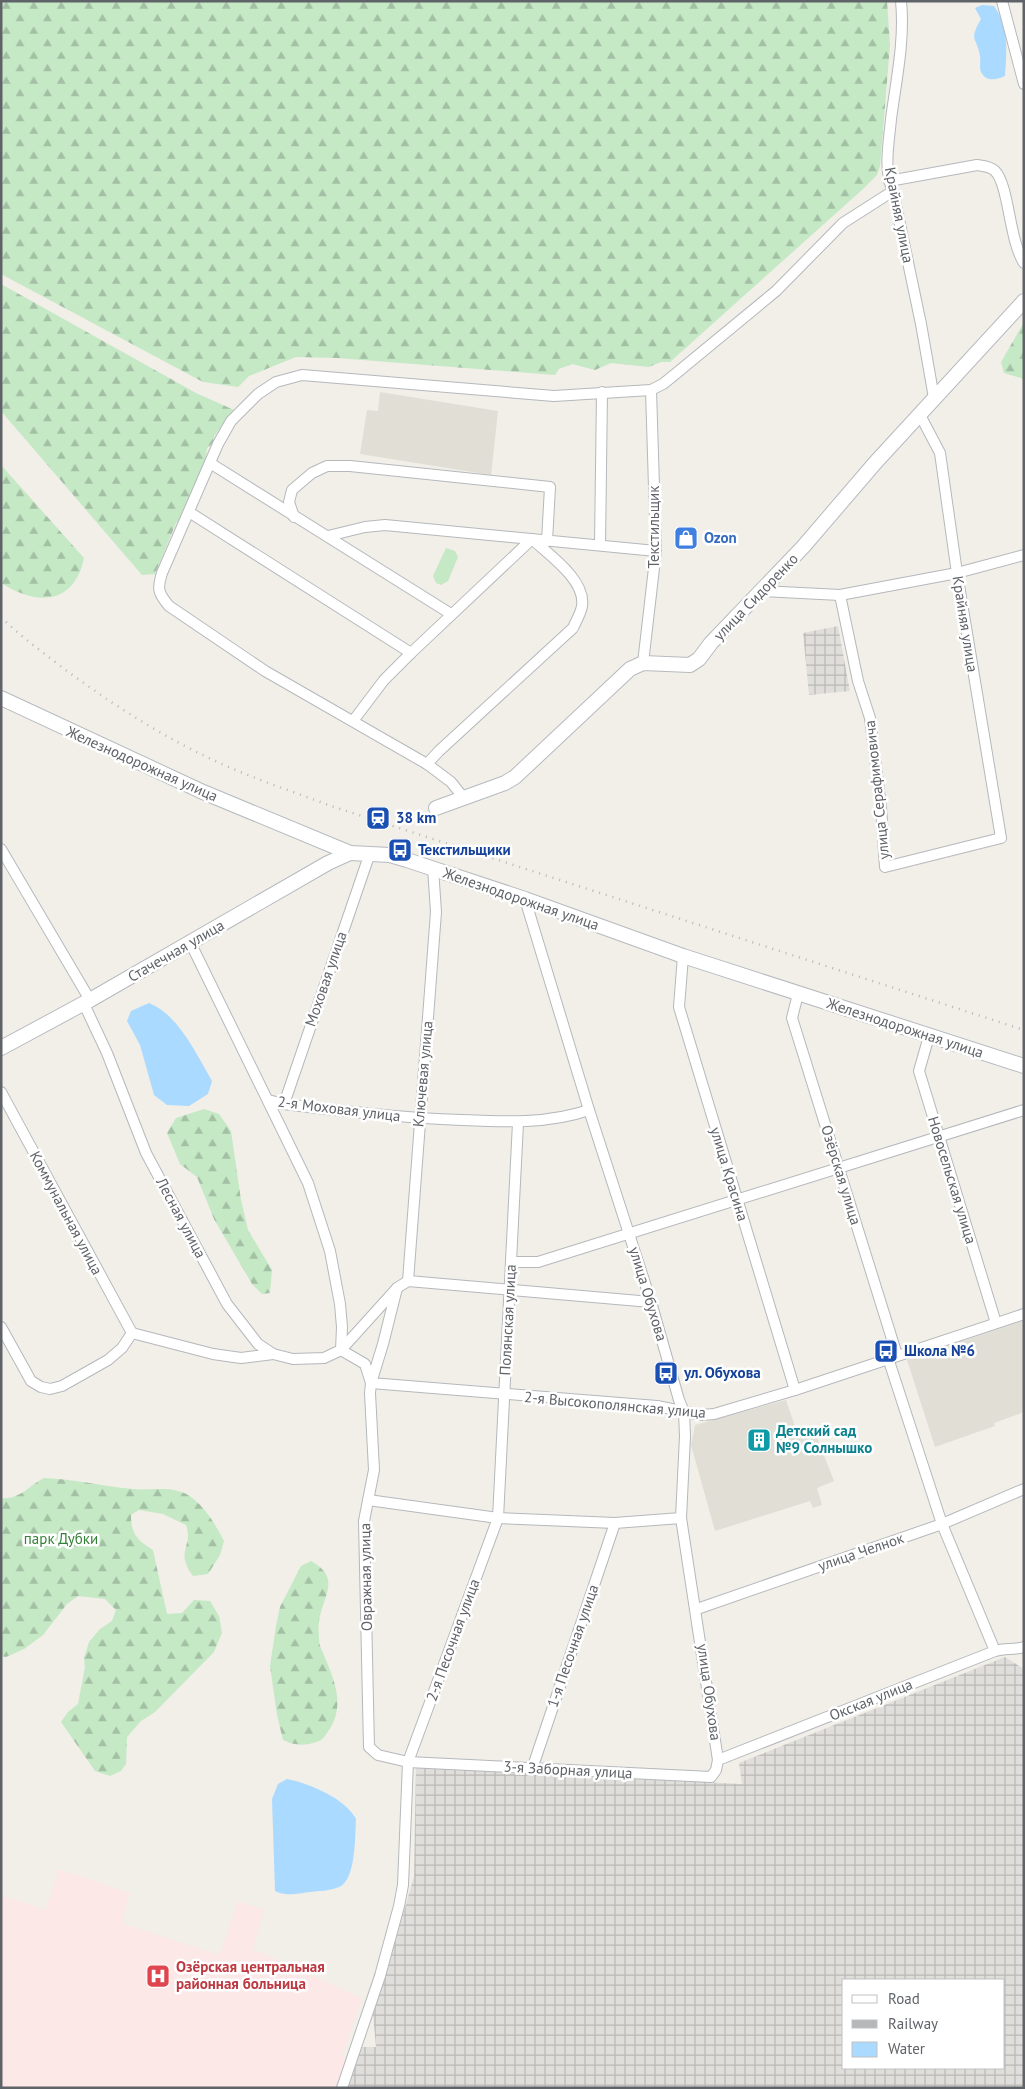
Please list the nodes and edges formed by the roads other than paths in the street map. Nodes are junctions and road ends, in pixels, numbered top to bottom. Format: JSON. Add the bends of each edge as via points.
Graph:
{"nodes":[{"id":1,"x":901,"y":1,"type":"edge"},
{"id":2,"x":1002,"y":1,"type":"edge"},
{"id":3,"x":1024,"y":84,"type":"edge"},
{"id":4,"x":891,"y":186,"type":"junction"},
{"id":5,"x":1024,"y":263,"type":"edge"},
{"id":6,"x":1024,"y":301,"type":"edge"},
{"id":7,"x":651,"y":390,"type":"junction"},
{"id":8,"x":602,"y":392,"type":"junction"},
{"id":9,"x":934,"y":398,"type":"junction"},
{"id":10,"x":920,"y":415,"type":"junction"},
{"id":11,"x":210,"y":463,"type":"junction"},
{"id":12,"x":189,"y":512,"type":"junction"},
{"id":13,"x":294,"y":517,"type":"junction"},
{"id":14,"x":328,"y":536,"type":"junction"},
{"id":15,"x":532,"y":540,"type":"junction"},
{"id":16,"x":546,"y":541,"type":"junction"},
{"id":17,"x":600,"y":545,"type":"junction"},
{"id":18,"x":656,"y":551,"type":"junction"},
{"id":19,"x":1024,"y":555,"type":"edge"},
{"id":20,"x":957,"y":573,"type":"junction"},
{"id":21,"x":762,"y":591,"type":"junction"},
{"id":22,"x":840,"y":595,"type":"junction"},
{"id":23,"x":452,"y":614,"type":"junction"},
{"id":24,"x":411,"y":653,"type":"junction"},
{"id":25,"x":643,"y":663,"type":"junction"},
{"id":26,"x":1,"y":698,"type":"edge"},
{"id":27,"x":353,"y":721,"type":"junction"},
{"id":28,"x":427,"y":764,"type":"junction"},
{"id":29,"x":463,"y":798,"type":"junction"},
{"id":30,"x":436,"y":808,"type":"dead end"},
{"id":31,"x":1,"y":849,"type":"edge"},
{"id":32,"x":350,"y":853,"type":"junction"},
{"id":33,"x":370,"y":853,"type":"junction"},
{"id":34,"x":885,"y":867,"type":"joint"},
{"id":35,"x":434,"y":868,"type":"junction"},
{"id":36,"x":525,"y":898,"type":"junction"},
{"id":37,"x":190,"y":942,"type":"junction"},
{"id":38,"x":683,"y":956,"type":"junction"},
{"id":39,"x":798,"y":994,"type":"junction"},
{"id":40,"x":87,"y":1002,"type":"junction"},
{"id":41,"x":929,"y":1036,"type":"junction"},
{"id":42,"x":1,"y":1048,"type":"edge"},
{"id":43,"x":1024,"y":1066,"type":"edge"},
{"id":44,"x":1,"y":1092,"type":"edge"},
{"id":45,"x":268,"y":1100,"type":"junction"},
{"id":46,"x":284,"y":1104,"type":"junction"},
{"id":47,"x":589,"y":1110,"type":"junction"},
{"id":48,"x":1024,"y":1110,"type":"edge"},
{"id":49,"x":419,"y":1118,"type":"junction"},
{"id":50,"x":518,"y":1123,"type":"junction"},
{"id":51,"x":938,"y":1136,"type":"junction"},
{"id":52,"x":839,"y":1168,"type":"junction"},
{"id":53,"x":737,"y":1200,"type":"junction"},
{"id":54,"x":629,"y":1234,"type":"junction"},
{"id":55,"x":511,"y":1262,"type":"junction"},
{"id":56,"x":408,"y":1281,"type":"junction"},
{"id":57,"x":397,"y":1288,"type":"junction"},
{"id":58,"x":510,"y":1290,"type":"junction"},
{"id":59,"x":651,"y":1302,"type":"junction"},
{"id":60,"x":1024,"y":1314,"type":"edge"},
{"id":61,"x":996,"y":1323,"type":"junction"},
{"id":62,"x":1,"y":1327,"type":"edge"},
{"id":63,"x":132,"y":1333,"type":"junction"},
{"id":64,"x":340,"y":1350,"type":"junction"},
{"id":65,"x":273,"y":1354,"type":"junction"},
{"id":66,"x":893,"y":1357,"type":"junction"},
{"id":67,"x":371,"y":1383,"type":"junction"},
{"id":68,"x":796,"y":1390,"type":"junction"},
{"id":69,"x":505,"y":1394,"type":"junction"},
{"id":70,"x":684,"y":1412,"type":"junction"},
{"id":71,"x":1024,"y":1490,"type":"edge"},
{"id":72,"x":368,"y":1500,"type":"junction"},
{"id":73,"x":498,"y":1518,"type":"junction"},
{"id":74,"x":682,"y":1518,"type":"junction"},
{"id":75,"x":615,"y":1523,"type":"junction"},
{"id":76,"x":942,"y":1524,"type":"junction"},
{"id":77,"x":697,"y":1609,"type":"junction"},
{"id":78,"x":1024,"y":1647,"type":"edge"},
{"id":79,"x":995,"y":1651,"type":"junction"},
{"id":80,"x":718,"y":1760,"type":"junction"},
{"id":81,"x":408,"y":1762,"type":"junction"},
{"id":82,"x":532,"y":1769,"type":"junction"},
{"id":83,"x":342,"y":2088,"type":"edge"}],
"edges":[{"from":1,"to":4,"type":"street","name":"Крайняя улица","via":[[900,45],[888,145],[887,172]]},
{"from":2,"to":3,"type":"street"},
{"from":4,"to":5,"type":"street","via":[[977,165],[988,166],[996,172],[1002,186],[1013,237]]},
{"from":4,"to":7,"type":"street","via":[[843,223],[776,292],[679,372]]},
{"from":4,"to":9,"type":"street","name":"Крайняя улица"},
{"from":6,"to":9,"type":"street","name":"улица Сидоренко"},
{"from":7,"to":8,"type":"street"},
{"from":7,"to":18,"type":"street","name":"Текстильщик"},
{"from":8,"to":11,"type":"street","via":[[554,396],[302,376],[276,382],[246,404],[231,421]]},
{"from":8,"to":17,"type":"street"},
{"from":9,"to":10,"type":"street","name":"улица Сидоренко"},
{"from":10,"to":20,"type":"street","name":"Крайняя улица","via":[[940,453]]},
{"from":10,"to":21,"type":"street","name":"улица Сидоренко"},
{"from":11,"to":12,"type":"street"},
{"from":11,"to":13,"type":"street"},
{"from":12,"to":24,"type":"street"},
{"from":12,"to":27,"type":"street","via":[[158,584],[159,594],[169,606],[264,670]]},
{"from":13,"to":14,"type":"street"},
{"from":13,"to":16,"type":"street","via":[[289,502],[292,490],[312,473],[327,466],[367,467],[550,486]]},
{"from":14,"to":15,"type":"street","via":[[385,525]]},
{"from":14,"to":23,"type":"street"},
{"from":15,"to":16,"type":"street"},
{"from":15,"to":23,"type":"street"},
{"from":15,"to":28,"type":"street","via":[[575,579],[582,606],[573,628]]},
{"from":16,"to":17,"type":"street"},
{"from":17,"to":18,"type":"street"},
{"from":18,"to":25,"type":"street","name":"Текстильщик"},
{"from":19,"to":20,"type":"street"},
{"from":20,"to":22,"type":"street"},
{"from":20,"to":34,"type":"street","name":"Крайняя улица","via":[[1001,838]]},
{"from":21,"to":22,"type":"street"},
{"from":21,"to":25,"type":"street","name":"улица Сидоренко","via":[[690,664]]},
{"from":22,"to":34,"type":"street","name":"улица Серафимовича","via":[[858,681],[870,718]]},
{"from":23,"to":24,"type":"street"},
{"from":24,"to":27,"type":"street","via":[[384,680]]},
{"from":25,"to":29,"type":"street","via":[[630,669],[515,777]]},
{"from":26,"to":32,"type":"street","name":"Железнодорожная улица","via":[[203,792]]},
{"from":27,"to":28,"type":"street"},
{"from":28,"to":29,"type":"street","via":[[451,782]]},
{"from":29,"to":30,"type":"street"},
{"from":31,"to":40,"type":"street","name":"Лесная улица"},
{"from":32,"to":33,"type":"street","name":"Железнодорожная улица"},
{"from":32,"to":37,"type":"street","name":"Стачечная улица"},
{"from":33,"to":35,"type":"street","name":"Железнодорожная улица","via":[[390,855]]},
{"from":33,"to":46,"type":"street","name":"Моховая улица"},
{"from":35,"to":36,"type":"street","name":"Железнодорожная улица"},
{"from":35,"to":49,"type":"street","name":"Ключевая улица","via":[[436,912]]},
{"from":36,"to":38,"type":"street","name":"Железнодорожная улица"},
{"from":36,"to":47,"type":"street","name":"улица Обухова"},
{"from":37,"to":40,"type":"street","name":"Стачечная улица"},
{"from":37,"to":45,"type":"street"},
{"from":38,"to":39,"type":"street","name":"Железнодорожная улица"},
{"from":38,"to":53,"type":"street","name":"улица Красина","via":[[679,1007]]},
{"from":39,"to":41,"type":"street","name":"Железнодорожная улица"},
{"from":39,"to":52,"type":"street","name":"Озёрская улица","via":[[792,1018]]},
{"from":40,"to":42,"type":"street","name":"Стачечная улица"},
{"from":40,"to":65,"type":"street","name":"Лесная улица","via":[[146,1152],[227,1304],[258,1344]]},
{"from":41,"to":43,"type":"street","name":"Железнодорожная улица"},
{"from":41,"to":51,"type":"street","name":"Новосельская улица","via":[[919,1071]]},
{"from":44,"to":63,"type":"street","name":"Коммунальная улица"},
{"from":45,"to":46,"type":"street","name":"2-я Моховая улица"},
{"from":45,"to":64,"type":"street","via":[[308,1183],[330,1251],[340,1304]]},
{"from":46,"to":49,"type":"street","name":"2-я Моховая улица"},
{"from":47,"to":50,"type":"street","name":"2-я Моховая улица","via":[[573,1116]]},
{"from":47,"to":54,"type":"street","name":"улица Обухова"},
{"from":48,"to":51,"type":"street"},
{"from":49,"to":50,"type":"street","name":"2-я Моховая улица"},
{"from":49,"to":56,"type":"street","name":"Ключевая улица"},
{"from":50,"to":55,"type":"street","name":"Полянская улица"},
{"from":51,"to":52,"type":"street"},
{"from":51,"to":61,"type":"street","name":"Новосельская улица"},
{"from":52,"to":53,"type":"street"},
{"from":52,"to":66,"type":"street","name":"Озёрская улица"},
{"from":53,"to":54,"type":"street"},
{"from":53,"to":68,"type":"street","name":"улица Красина"},
{"from":54,"to":55,"type":"street","via":[[538,1262]]},
{"from":54,"to":59,"type":"street","name":"улица Обухова"},
{"from":55,"to":58,"type":"street","name":"Полянская улица"},
{"from":56,"to":57,"type":"street","name":"Лесная улица"},
{"from":56,"to":58,"type":"street"},
{"from":57,"to":64,"type":"street","name":"Лесная улица"},
{"from":57,"to":67,"type":"street"},
{"from":58,"to":59,"type":"street"},
{"from":58,"to":69,"type":"street","name":"Полянская улица"},
{"from":59,"to":70,"type":"street","name":"улица Обухова"},
{"from":60,"to":61,"type":"street","name":"2-я Высокополянская улица"},
{"from":61,"to":66,"type":"street","name":"2-я Высокополянская улица"},
{"from":62,"to":63,"type":"street","via":[[31,1381],[50,1389],[62,1386],[108,1360]]},
{"from":63,"to":65,"type":"street","via":[[213,1354],[240,1358]]},
{"from":64,"to":65,"type":"street","name":"Лесная улица","via":[[324,1358],[293,1360]]},
{"from":64,"to":67,"type":"street","name":"Овражная улица","via":[[365,1364]]},
{"from":66,"to":68,"type":"street","name":"2-я Высокополянская улица"},
{"from":66,"to":76,"type":"street","name":"Озёрская улица"},
{"from":67,"to":69,"type":"street","name":"2-я Высокополянская улица"},
{"from":67,"to":72,"type":"street","name":"Овражная улица","via":[[374,1470]]},
{"from":68,"to":70,"type":"street","name":"2-я Высокополянская улица","via":[[714,1414]]},
{"from":69,"to":70,"type":"street","name":"2-я Высокополянская улица","via":[[657,1406]]},
{"from":69,"to":73,"type":"street","name":"Полянская улица"},
{"from":70,"to":74,"type":"street","name":"улица Обухова"},
{"from":71,"to":76,"type":"street","name":"улица Челнок"},
{"from":72,"to":73,"type":"street"},
{"from":72,"to":81,"type":"street","name":"Овражная улица","via":[[364,1521],[369,1747],[378,1755]]},
{"from":73,"to":75,"type":"street"},
{"from":73,"to":81,"type":"street","name":"2-я Песочная улица"},
{"from":74,"to":75,"type":"street"},
{"from":74,"to":77,"type":"street","name":"улица Обухова"},
{"from":75,"to":82,"type":"street","name":"1-я Песочная улица"},
{"from":76,"to":77,"type":"street","name":"улица Челнок"},
{"from":76,"to":79,"type":"street","name":"Озёрская улица"},
{"from":77,"to":80,"type":"street","name":"улица Обухова"},
{"from":78,"to":79,"type":"street","name":"Окская улица"},
{"from":79,"to":80,"type":"street","name":"Окская улица"},
{"from":80,"to":82,"type":"street","name":"3-я Заборная улица","via":[[711,1776]]},
{"from":81,"to":82,"type":"street","name":"3-я Заборная улица"},
{"from":81,"to":83,"type":"street","name":"2-я Песочная улица","via":[[399,1906],[380,1976]]}]}
